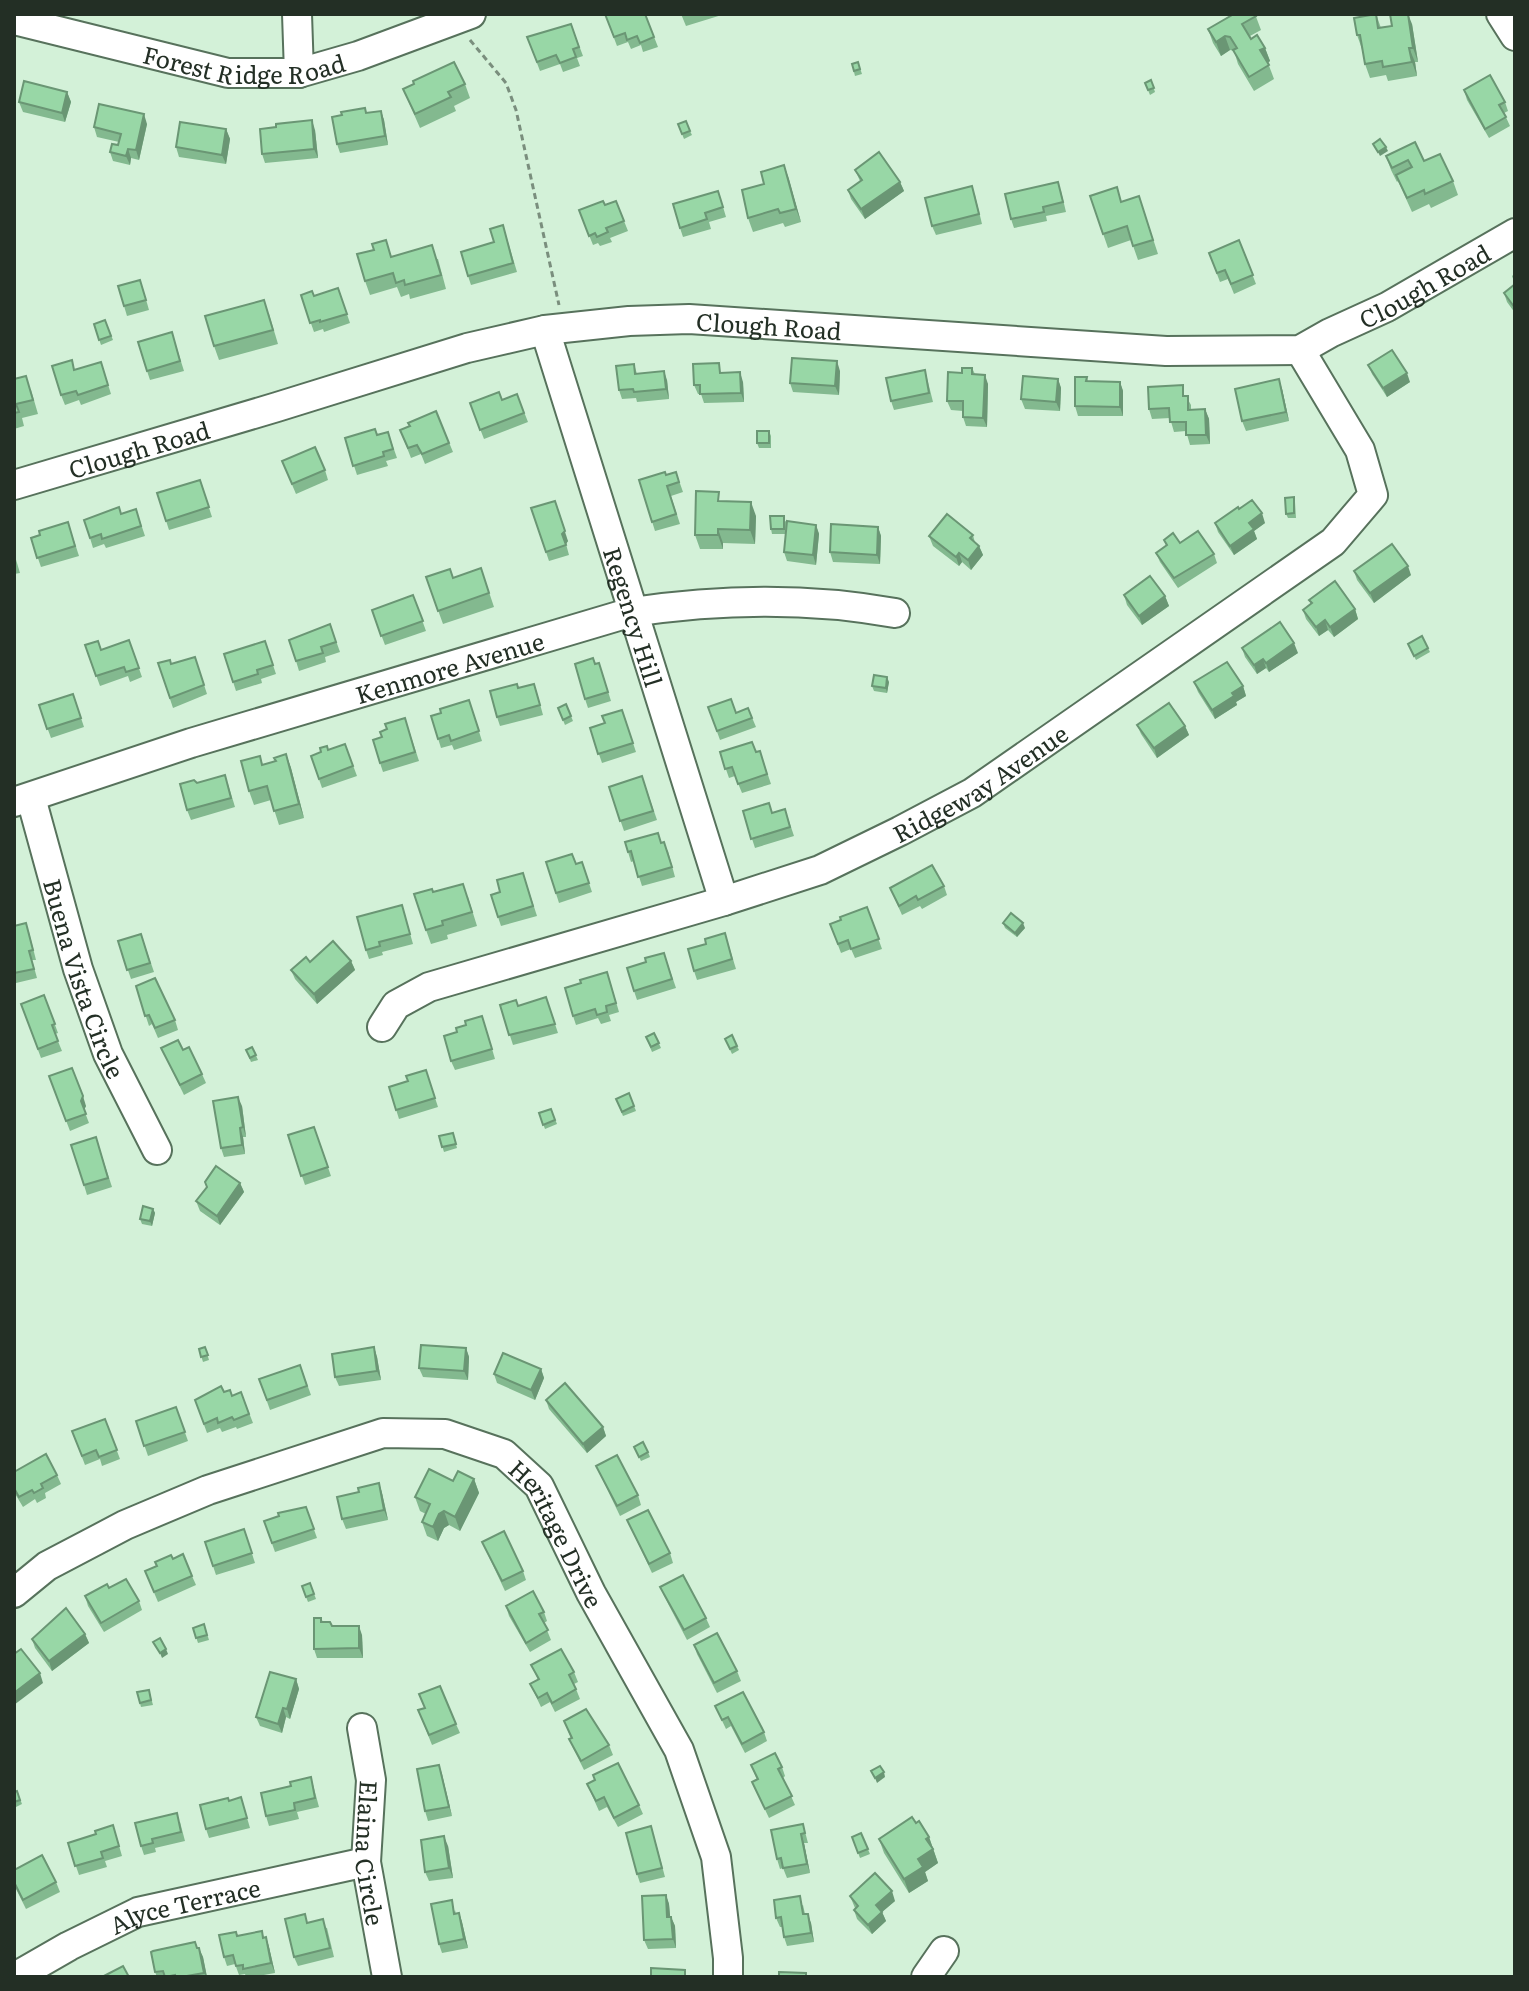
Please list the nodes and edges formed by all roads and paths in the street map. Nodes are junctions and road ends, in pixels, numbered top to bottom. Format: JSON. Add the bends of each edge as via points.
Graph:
{"nodes":[{"id":1,"x":297,"y":14,"type":"edge"},
{"id":2,"x":1501,"y":14,"type":"edge"},
{"id":3,"x":461,"y":18,"type":"edge"},
{"id":4,"x":14,"y":20,"type":"edge"},
{"id":5,"x":1515,"y":36,"type":"edge"},
{"id":6,"x":299,"y":73,"type":"junction"},
{"id":7,"x":1515,"y":233,"type":"edge"},
{"id":8,"x":554,"y":329,"type":"junction"},
{"id":9,"x":1300,"y":350,"type":"junction"},
{"id":10,"x":14,"y":485,"type":"edge"},
{"id":11,"x":632,"y":612,"type":"junction"},
{"id":12,"x":895,"y":613,"type":"dead end"},
{"id":13,"x":22,"y":800,"type":"edge"},
{"id":14,"x":724,"y":901,"type":"junction"},
{"id":15,"x":382,"y":1027,"type":"dead end"},
{"id":16,"x":157,"y":1150,"type":"dead end"},
{"id":17,"x":14,"y":1593,"type":"edge"},
{"id":18,"x":362,"y":1728,"type":"dead end"},
{"id":19,"x":366,"y":1862,"type":"junction"},
{"id":20,"x":944,"y":1951,"type":"dead end"},
{"id":21,"x":15,"y":1977,"type":"edge"},
{"id":22,"x":387,"y":1977,"type":"edge"},
{"id":23,"x":728,"y":1977,"type":"edge"},
{"id":24,"x":926,"y":1977,"type":"edge"}],
"edges":[{"from":1,"to":6,"type":"street"},
{"from":2,"to":5,"type":"street"},
{"from":3,"to":6,"type":"street","name":"Forest Ridge Road"},
{"from":3,"to":8,"type":"path","via":[[506,83],[516,110]]},
{"from":4,"to":6,"type":"street","name":"Forest Ridge Road","via":[[228,73]]},
{"from":7,"to":9,"type":"street","name":"Clough Road"},
{"from":8,"to":9,"type":"street","name":"Clough Road","via":[[689,319],[1166,351]]},
{"from":8,"to":10,"type":"street","name":"Clough Road","via":[[467,348]]},
{"from":8,"to":11,"type":"street","name":"Regency Hill"},
{"from":9,"to":14,"type":"street","name":"Ridgeway Avenue","via":[[1360,450],[1373,495],[1333,542],[972,793],[820,870]]},
{"from":11,"to":12,"type":"street","name":"Kenmore Avenue","via":[[744,602],[846,604]]},
{"from":11,"to":13,"type":"street","name":"Kenmore Avenue","via":[[191,743]]},
{"from":11,"to":14,"type":"street","name":"Regency Hill"},
{"from":13,"to":16,"type":"street","name":"Buena Vista Circle","via":[[108,1054]]},
{"from":14,"to":15,"type":"street","name":"Ridgeway Avenue","via":[[429,987],[396,1005]]},
{"from":17,"to":23,"type":"street","name":"Heritage Drive","via":[[47,1566],[125,1525],[208,1490],[383,1433],[445,1434],[504,1454],[539,1486],[591,1593],[679,1750],[716,1857]]},
{"from":18,"to":19,"type":"street","name":"Elaina Circle","via":[[371,1780]]},
{"from":19,"to":21,"type":"street","name":"Alyce Terrace","via":[[138,1912]]},
{"from":19,"to":22,"type":"street","name":"Elaina Circle"},
{"from":20,"to":24,"type":"street"}]}
